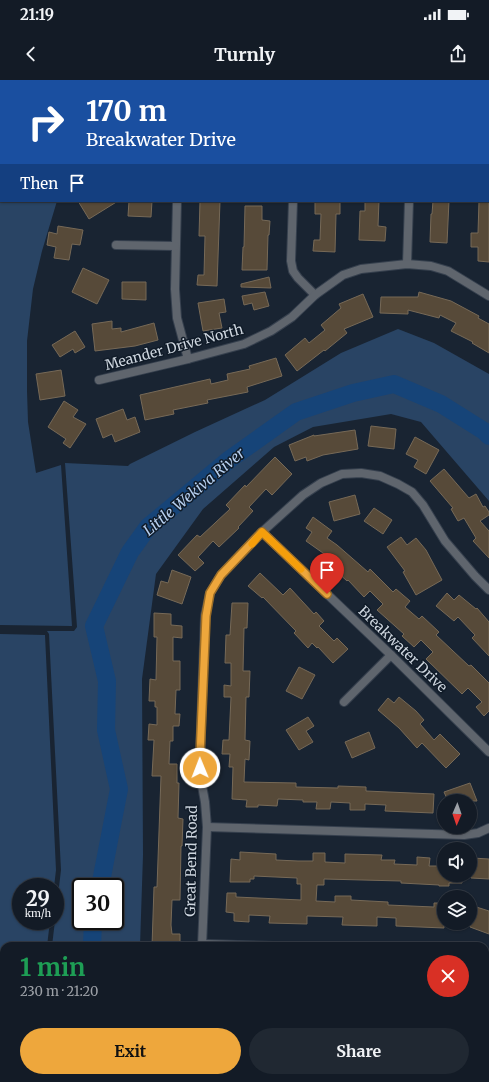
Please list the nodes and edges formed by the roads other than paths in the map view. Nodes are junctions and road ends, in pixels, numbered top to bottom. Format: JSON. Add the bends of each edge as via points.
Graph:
{"nodes":[{"id":1,"x":177,"y":202,"type":"edge"},
{"id":2,"x":293,"y":202,"type":"edge"},
{"id":3,"x":409,"y":202,"type":"edge"},
{"id":4,"x":116,"y":245,"type":"dead end"},
{"id":5,"x":175,"y":246,"type":"junction"},
{"id":6,"x":407,"y":264,"type":"junction"},
{"id":7,"x":316,"y":295,"type":"junction"},
{"id":8,"x":489,"y":296,"type":"edge"},
{"id":9,"x":188,"y":359,"type":"junction"},
{"id":10,"x":99,"y":380,"type":"dead end"},
{"id":11,"x":262,"y":532,"type":"junction"},
{"id":12,"x":489,"y":590,"type":"edge"},
{"id":13,"x":391,"y":655,"type":"junction"},
{"id":14,"x":344,"y":702,"type":"dead end"},
{"id":15,"x":489,"y":752,"type":"edge"},
{"id":16,"x":207,"y":827,"type":"junction"},
{"id":17,"x":489,"y":828,"type":"edge"},
{"id":18,"x":202,"y":942,"type":"edge"}],
"edges":[{"from":1,"to":5,"type":"street"},
{"from":2,"to":7,"type":"street","via":[[293,271]]},
{"from":3,"to":6,"type":"street"},
{"from":4,"to":5,"type":"street"},
{"from":5,"to":9,"type":"street","via":[[177,318]]},
{"from":6,"to":7,"type":"street","name":"Meander Drive North","via":[[361,269],[343,275]]},
{"from":6,"to":8,"type":"street","name":"Meander Drive North","via":[[431,266],[448,271]]},
{"from":7,"to":9,"type":"street","name":"Meander Drive North","via":[[292,317],[271,331],[244,344]]},
{"from":9,"to":10,"type":"street","name":"Meander Drive North"},
{"from":11,"to":12,"type":"street","name":"Great Bend Road","via":[[321,482],[342,474],[380,476],[412,492],[424,505],[445,541]]},
{"from":11,"to":13,"type":"street","name":"Breakwater Drive"},
{"from":11,"to":16,"type":"street","name":"Great Bend Road","via":[[221,575],[210,593],[206,616],[200,756]]},
{"from":13,"to":14,"type":"street"},
{"from":13,"to":15,"type":"street","name":"Breakwater Drive"},
{"from":16,"to":17,"type":"street","via":[[464,835]]},
{"from":16,"to":18,"type":"street","name":"Great Bend Road"}]}
